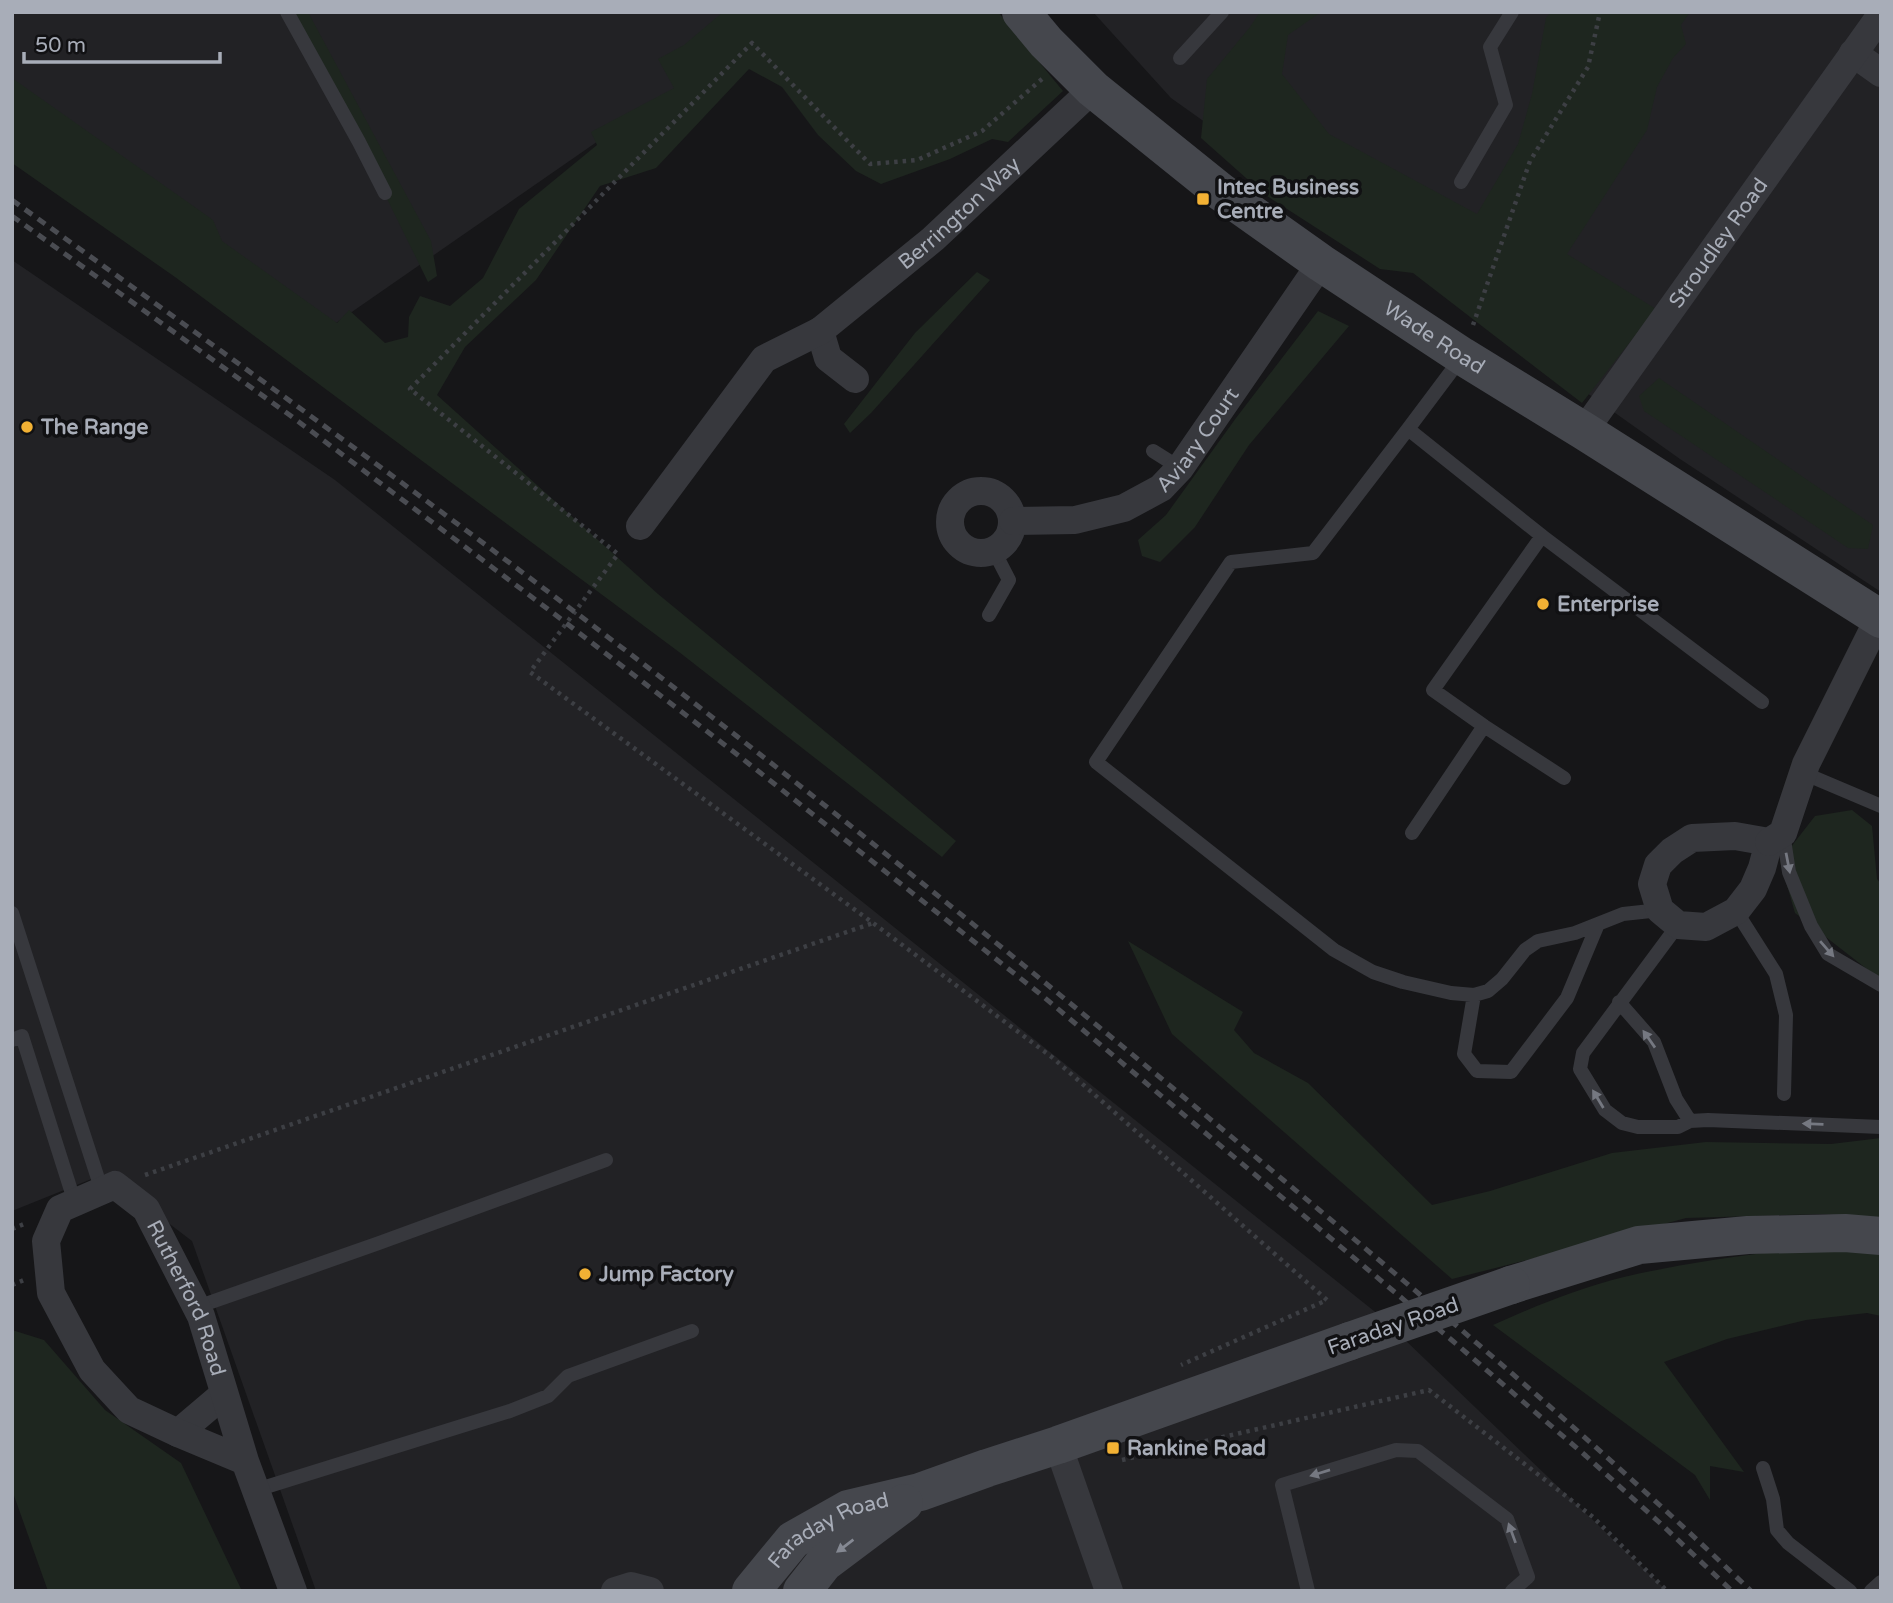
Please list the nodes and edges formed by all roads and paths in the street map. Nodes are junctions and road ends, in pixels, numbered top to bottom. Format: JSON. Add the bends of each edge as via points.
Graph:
{"nodes":[{"id":1,"x":287,"y":12,"type":"edge"},
{"id":2,"x":1021,"y":12,"type":"edge"},
{"id":3,"x":1222,"y":12,"type":"edge"},
{"id":4,"x":1512,"y":12,"type":"edge"},
{"id":5,"x":1600,"y":12,"type":"edge"},
{"id":6,"x":1881,"y":15,"type":"edge"},
{"id":7,"x":1853,"y":53,"type":"junction"},
{"id":8,"x":1180,"y":58,"type":"dead end"},
{"id":9,"x":1881,"y":74,"type":"edge"},
{"id":10,"x":1046,"y":76,"type":"dead end"},
{"id":11,"x":1093,"y":89,"type":"junction"},
{"id":12,"x":1461,"y":182,"type":"dead end"},
{"id":13,"x":385,"y":193,"type":"dead end"},
{"id":14,"x":1321,"y":263,"type":"junction"},
{"id":15,"x":820,"y":331,"type":"junction"},
{"id":16,"x":1462,"y":356,"type":"junction"},
{"id":17,"x":855,"y":379,"type":"dead end"},
{"id":18,"x":1408,"y":429,"type":"junction"},
{"id":19,"x":1584,"y":431,"type":"junction"},
{"id":20,"x":1153,"y":451,"type":"dead end"},
{"id":21,"x":1180,"y":468,"type":"junction"},
{"id":22,"x":1013,"y":521,"type":"junction"},
{"id":23,"x":640,"y":526,"type":"dead end"},
{"id":24,"x":1542,"y":536,"type":"junction"},
{"id":25,"x":994,"y":551,"type":"junction"},
{"id":26,"x":989,"y":615,"type":"dead end"},
{"id":27,"x":1880,"y":619,"type":"edge"},
{"id":28,"x":1762,"y":702,"type":"dead end"},
{"id":29,"x":1484,"y":726,"type":"junction"},
{"id":30,"x":1803,"y":773,"type":"junction"},
{"id":31,"x":1564,"y":778,"type":"dead end"},
{"id":32,"x":1881,"y":806,"type":"edge"},
{"id":33,"x":1412,"y":833,"type":"dead end"},
{"id":34,"x":1776,"y":838,"type":"junction"},
{"id":35,"x":1736,"y":911,"type":"junction"},
{"id":36,"x":12,"y":913,"type":"edge"},
{"id":37,"x":1669,"y":917,"type":"junction"},
{"id":38,"x":873,"y":923,"type":"junction"},
{"id":39,"x":1598,"y":923,"type":"junction"},
{"id":40,"x":1881,"y":985,"type":"edge"},
{"id":41,"x":1474,"y":995,"type":"junction"},
{"id":42,"x":1619,"y":1002,"type":"junction"},
{"id":43,"x":12,"y":1040,"type":"edge"},
{"id":44,"x":1784,"y":1094,"type":"dead end"},
{"id":45,"x":1690,"y":1121,"type":"junction"},
{"id":46,"x":1881,"y":1127,"type":"edge"},
{"id":47,"x":607,"y":1160,"type":"dead end"},
{"id":48,"x":108,"y":1188,"type":"junction"},
{"id":49,"x":75,"y":1203,"type":"junction"},
{"id":50,"x":1881,"y":1236,"type":"edge"},
{"id":51,"x":197,"y":1307,"type":"junction"},
{"id":52,"x":692,"y":1331,"type":"dead end"},
{"id":53,"x":1178,"y":1367,"type":"dead end"},
{"id":54,"x":224,"y":1395,"type":"junction"},
{"id":55,"x":178,"y":1433,"type":"junction"},
{"id":56,"x":1058,"y":1445,"type":"junction"},
{"id":57,"x":1122,"y":1460,"type":"dead end"},
{"id":58,"x":245,"y":1461,"type":"junction"},
{"id":59,"x":1763,"y":1468,"type":"dead end"},
{"id":60,"x":256,"y":1490,"type":"junction"},
{"id":61,"x":920,"y":1492,"type":"junction"},
{"id":62,"x":1881,"y":1581,"type":"edge"},
{"id":63,"x":749,"y":1586,"type":"edge"},
{"id":64,"x":293,"y":1591,"type":"edge"},
{"id":65,"x":615,"y":1591,"type":"edge"},
{"id":66,"x":650,"y":1591,"type":"edge"},
{"id":67,"x":802,"y":1591,"type":"edge"},
{"id":68,"x":1109,"y":1591,"type":"edge"},
{"id":69,"x":1308,"y":1591,"type":"edge"},
{"id":70,"x":1513,"y":1591,"type":"edge"},
{"id":71,"x":1667,"y":1591,"type":"edge"},
{"id":72,"x":1850,"y":1591,"type":"edge"},
{"id":73,"x":1871,"y":1591,"type":"edge"}],
"edges":[{"from":1,"to":13,"type":"lane"},
{"from":2,"to":11,"type":"street","name":"Wade Road"},
{"from":3,"to":8,"type":"lane"},
{"from":4,"to":12,"type":"lane","via":[[1490,47],[1506,105]]},
{"from":5,"to":16,"type":"path","via":[[1588,67],[1530,161]]},
{"from":6,"to":7,"type":"street","name":"Stroudley Road"},
{"from":7,"to":9,"type":"street"},
{"from":7,"to":19,"type":"street","name":"Stroudley Road"},
{"from":10,"to":38,"type":"path","via":[[982,131],[917,160],[870,164],[752,43],[410,389],[618,554],[530,673]]},
{"from":11,"to":14,"type":"street","name":"Wade Road","via":[[1220,192]]},
{"from":11,"to":15,"type":"street","name":"Berrington Way","via":[[933,239]]},
{"from":14,"to":16,"type":"street","name":"Wade Road"},
{"from":14,"to":21,"type":"street","name":"Aviary Court"},
{"from":15,"to":17,"type":"street","via":[[828,358]]},
{"from":15,"to":23,"type":"street","name":"Berrington Way","via":[[764,359]]},
{"from":16,"to":18,"type":"lane"},
{"from":16,"to":19,"type":"street","name":"Wade Road"},
{"from":18,"to":24,"type":"lane"},
{"from":18,"to":41,"type":"lane","via":[[1312,552],[1231,562],[1096,762],[1334,950],[1403,982]]},
{"from":19,"to":27,"type":"street","name":"Wade Road"},
{"from":20,"to":21,"type":"lane"},
{"from":21,"to":22,"type":"street","name":"Aviary Court","via":[[1161,488],[1125,508],[1075,520]]},
{"from":22,"to":25,"type":"street","via":[[1003,544]]},
{"from":22,"to":25,"type":"street","via":[[1006,502],[987,491],[971,492],[957,502],[950,527],[958,543],[967,550]]},
{"from":24,"to":28,"type":"lane"},
{"from":24,"to":29,"type":"lane","via":[[1433,690]]},
{"from":25,"to":26,"type":"lane","via":[[1009,580]]},
{"from":27,"to":30,"type":"street"},
{"from":29,"to":31,"type":"lane"},
{"from":29,"to":33,"type":"lane"},
{"from":30,"to":32,"type":"lane"},
{"from":30,"to":34,"type":"street"},
{"from":34,"to":35,"type":"street","via":[[1753,889]]},
{"from":34,"to":37,"type":"street","via":[[1692,838],[1672,851],[1658,865],[1652,884]]},
{"from":34,"to":40,"type":"lane","one_way":true,"via":[[1811,926],[1828,954]]},
{"from":35,"to":37,"type":"street","via":[[1706,928]]},
{"from":35,"to":44,"type":"lane","via":[[1776,974],[1786,1015]]},
{"from":36,"to":48,"type":"lane"},
{"from":37,"to":39,"type":"lane","via":[[1623,914]]},
{"from":37,"to":42,"type":"lane"},
{"from":38,"to":48,"type":"path"},
{"from":38,"to":53,"type":"path","via":[[1053,1058],[1327,1300]]},
{"from":39,"to":41,"type":"lane","via":[[1538,941],[1489,991]]},
{"from":39,"to":41,"type":"lane","via":[[1567,998],[1511,1072],[1478,1071],[1464,1054]]},
{"from":45,"to":42,"type":"lane","one_way":true,"via":[[1676,1099],[1654,1042]]},
{"from":45,"to":42,"type":"lane","one_way":true,"via":[[1678,1127],[1622,1123],[1605,1110],[1580,1069],[1583,1053]]},
{"from":43,"to":49,"type":"lane","via":[[22,1036]]},
{"from":46,"to":45,"type":"lane","one_way":true},
{"from":47,"to":51,"type":"lane"},
{"from":48,"to":49,"type":"street"},
{"from":48,"to":51,"type":"street","name":"Rutherford Road","via":[[146,1209]]},
{"from":49,"to":55,"type":"street","via":[[60,1209],[46,1241],[51,1293],[93,1370],[129,1410]]},
{"from":50,"to":56,"type":"street","name":"Faraday Road","bridge":true,"via":[[1748,1235],[1639,1245],[1511,1285]]},
{"from":51,"to":54,"type":"street","name":"Rutherford Road"},
{"from":52,"to":60,"type":"lane","via":[[568,1376],[548,1396],[509,1411]]},
{"from":54,"to":55,"type":"street"},
{"from":54,"to":58,"type":"street","name":"Rutherford Road"},
{"from":55,"to":58,"type":"street"},
{"from":56,"to":61,"type":"street","name":"Faraday Road"},
{"from":56,"to":68,"type":"street"},
{"from":57,"to":71,"type":"path","via":[[1429,1390],[1593,1517]]},
{"from":58,"to":60,"type":"street","name":"Rutherford Road"},
{"from":59,"to":72,"type":"lane","via":[[1777,1530]]},
{"from":60,"to":64,"type":"street","name":"Rutherford Road"},
{"from":61,"to":63,"type":"street","name":"Faraday Road","via":[[848,1509],[793,1540]]},
{"from":61,"to":67,"type":"street","name":"Faraday Road","one_way":true,"via":[[824,1563]]},
{"from":62,"to":73,"type":"lane"},
{"from":65,"to":66,"type":"street","via":[[631,1586]]},
{"from":70,"to":69,"type":"lane","one_way":true,"via":[[1528,1577],[1507,1519],[1418,1451],[1396,1450],[1282,1485]]}]}
